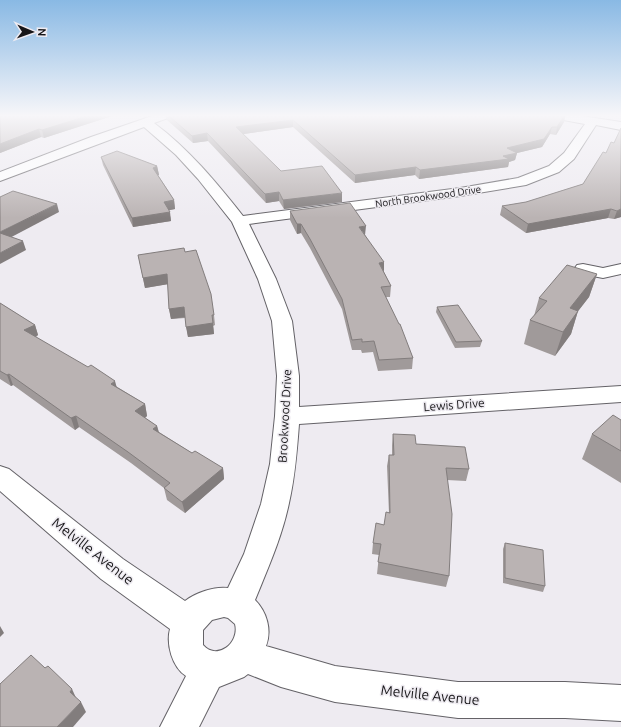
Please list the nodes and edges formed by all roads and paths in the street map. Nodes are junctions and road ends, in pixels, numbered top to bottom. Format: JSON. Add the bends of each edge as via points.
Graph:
{"nodes":[{"id":1,"x":70,"y":150,"type":"edge"},
{"id":2,"x":179,"y":150,"type":"edge"},
{"id":3,"x":573,"y":150,"type":"edge"},
{"id":4,"x":0,"y":177,"type":"edge"},
{"id":5,"x":239,"y":221,"type":"junction"},
{"id":6,"x":583,"y":269,"type":"edge"},
{"id":7,"x":621,"y":269,"type":"edge"},
{"id":8,"x":621,"y":394,"type":"edge"},
{"id":9,"x":287,"y":416,"type":"junction"},
{"id":10,"x":0,"y":476,"type":"edge"},
{"id":11,"x":237,"y":605,"type":"junction"},
{"id":12,"x":189,"y":623,"type":"junction"},
{"id":13,"x":244,"y":655,"type":"junction"},
{"id":14,"x":209,"y":669,"type":"junction"},
{"id":15,"x":621,"y":703,"type":"edge"},
{"id":16,"x":179,"y":727,"type":"edge"}],
"edges":[{"from":1,"to":4,"type":"street"},
{"from":2,"to":5,"type":"street","name":"Brookwood Drive"},
{"from":3,"to":5,"type":"street","name":"North Brookwood Drive","via":[[554,169],[522,182]]},
{"from":5,"to":9,"type":"street","name":"Brookwood Drive","via":[[267,279],[282,321],[288,376]]},
{"from":6,"to":7,"type":"street","via":[[603,272]]},
{"from":8,"to":9,"type":"street","name":"Lewis Drive"},
{"from":9,"to":11,"type":"street","name":"Brookwood Drive","via":[[283,464],[275,504],[259,554]]},
{"from":10,"to":12,"type":"street","name":"Melville Avenue","via":[[112,569]]},
{"from":11,"to":12,"type":"street","via":[[224,602],[210,605],[198,611]]},
{"from":11,"to":13,"type":"street","via":[[246,612],[253,632],[251,644]]},
{"from":12,"to":14,"type":"street","via":[[184,636],[185,649],[193,660]]},
{"from":13,"to":14,"type":"street","via":[[233,664]]},
{"from":13,"to":15,"type":"street","name":"Melville Avenue","via":[[281,669],[335,684],[458,700]]},
{"from":14,"to":16,"type":"street"}]}
